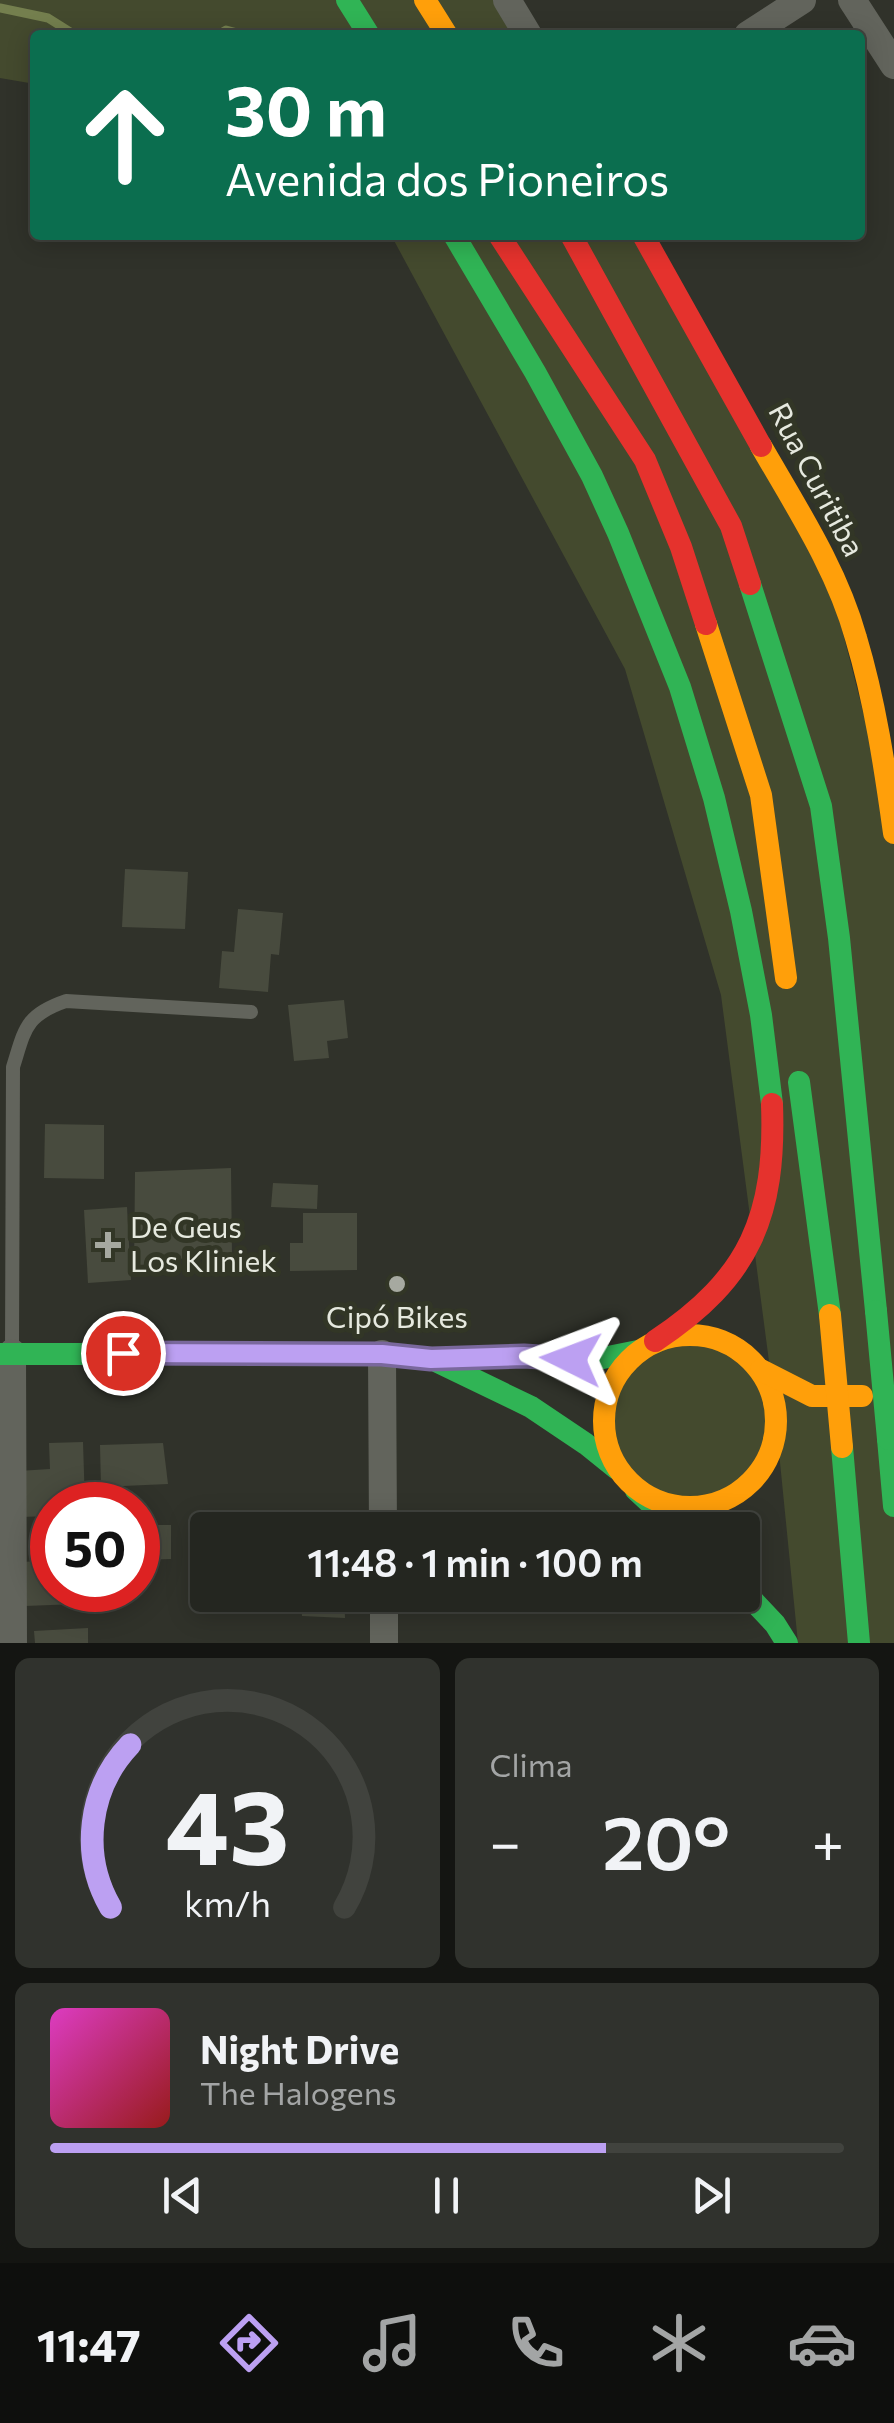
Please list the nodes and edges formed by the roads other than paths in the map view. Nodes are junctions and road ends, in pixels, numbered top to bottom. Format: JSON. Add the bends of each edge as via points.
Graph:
{"nodes":[{"id":1,"x":343,"y":0,"type":"edge"},
{"id":2,"x":425,"y":0,"type":"edge"},
{"id":3,"x":507,"y":0,"type":"edge"},
{"id":4,"x":802,"y":0,"type":"edge"},
{"id":5,"x":852,"y":0,"type":"edge"},
{"id":6,"x":353,"y":30,"type":"edge"},
{"id":7,"x":365,"y":30,"type":"edge"},
{"id":8,"x":444,"y":30,"type":"edge"},
{"id":9,"x":525,"y":30,"type":"edge"},
{"id":10,"x":756,"y":30,"type":"edge"},
{"id":11,"x":894,"y":65,"type":"edge"},
{"id":12,"x":457,"y":240,"type":"edge"},
{"id":13,"x":502,"y":240,"type":"edge"},
{"id":14,"x":574,"y":240,"type":"edge"},
{"id":15,"x":646,"y":240,"type":"edge"},
{"id":16,"x":889,"y":758,"type":"edge"},
{"id":17,"x":894,"y":834,"type":"edge"},
{"id":18,"x":790,"y":1007,"type":"dead end"},
{"id":19,"x":251,"y":1012,"type":"dead end"},
{"id":20,"x":797,"y":1064,"type":"dead end"},
{"id":21,"x":647,"y":1346,"type":"junction"},
{"id":22,"x":6,"y":1353,"type":"edge"},
{"id":23,"x":382,"y":1354,"type":"junction"},
{"id":24,"x":431,"y":1359,"type":"junction"},
{"id":25,"x":761,"y":1370,"type":"junction"},
{"id":26,"x":889,"y":1393,"type":"edge"},
{"id":27,"x":812,"y":1396,"type":"junction"},
{"id":28,"x":764,"y":1466,"type":"junction"},
{"id":29,"x":617,"y":1469,"type":"junction"},
{"id":30,"x":636,"y":1490,"type":"junction"},
{"id":31,"x":894,"y":1506,"type":"edge"},
{"id":32,"x":384,"y":1512,"type":"edge"},
{"id":33,"x":660,"y":1512,"type":"edge"},
{"id":34,"x":760,"y":1608,"type":"edge"},
{"id":35,"x":384,"y":1612,"type":"edge"},
{"id":36,"x":13,"y":1643,"type":"edge"},
{"id":37,"x":384,"y":1643,"type":"edge"},
{"id":38,"x":788,"y":1643,"type":"edge"},
{"id":39,"x":859,"y":1643,"type":"edge"}],
"edges":[{"from":1,"to":6,"type":"main road"},
{"from":1,"to":7,"type":"main road"},
{"from":2,"to":8,"type":"main road"},
{"from":3,"to":9,"type":"street"},
{"from":4,"to":10,"type":"street"},
{"from":5,"to":11,"type":"street"},
{"from":12,"to":21,"type":"main road","via":[[610,514],[680,686],[718,814],[761,1015],[774,1142],[758,1229],[721,1288]]},
{"from":13,"to":18,"type":"main road","via":[[644,460],[680,546],[762,794]]},
{"from":14,"to":31,"type":"main road","bridge":true,"via":[[731,526],[821,806],[840,938]]},
{"from":15,"to":16,"type":"main road","name":"Rua Curitiba","via":[[824,559],[856,636]]},
{"from":16,"to":17,"type":"main road","name":"Rua Curitiba"},
{"from":19,"to":22,"type":"lane","via":[[66,1001],[45,1008],[25,1027],[14,1067]]},
{"from":20,"to":39,"type":"main road","bridge":true,"via":[[830,1315]]},
{"from":21,"to":24,"type":"main road","via":[[603,1358]]},
{"from":21,"to":25,"type":"main road","via":[[685,1334],[716,1338]]},
{"from":21,"to":29,"type":"main road","via":[[616,1378],[603,1415]]},
{"from":22,"to":23,"type":"main road"},
{"from":22,"to":36,"type":"street"},
{"from":23,"to":24,"type":"main road"},
{"from":23,"to":32,"type":"street"},
{"from":24,"to":29,"type":"main road","via":[[531,1407]]},
{"from":25,"to":27,"type":"main road"},
{"from":25,"to":28,"type":"main road","via":[[777,1430]]},
{"from":26,"to":27,"type":"main road"},
{"from":27,"to":28,"type":"main road"},
{"from":28,"to":30,"type":"main road","via":[[736,1494],[708,1506],[660,1503]]},
{"from":29,"to":30,"type":"main road"},
{"from":30,"to":33,"type":"main road"},
{"from":34,"to":38,"type":"main road"},
{"from":35,"to":37,"type":"street"}]}
